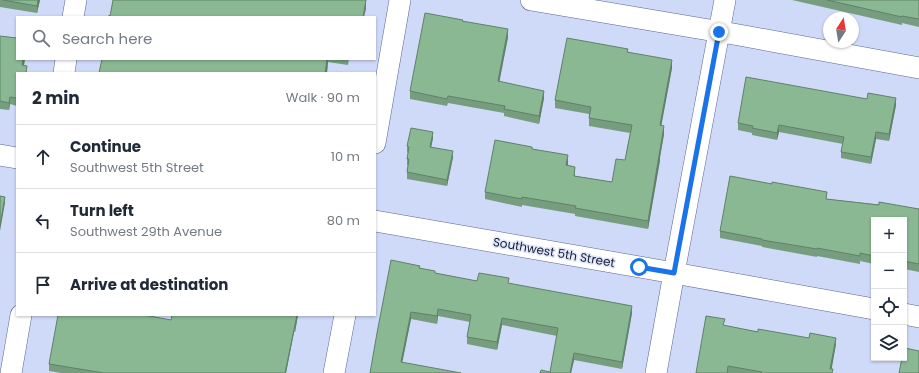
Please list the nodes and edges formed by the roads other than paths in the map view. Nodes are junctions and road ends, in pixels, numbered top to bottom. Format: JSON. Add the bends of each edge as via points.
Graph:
{"nodes":[{"id":1,"x":76,"y":0,"type":"edge"},
{"id":2,"x":400,"y":0,"type":"edge"},
{"id":3,"x":531,"y":0,"type":"edge"},
{"id":4,"x":725,"y":0,"type":"edge"},
{"id":5,"x":73,"y":16,"type":"edge"},
{"id":6,"x":719,"y":32,"type":"junction"},
{"id":7,"x":66,"y":60,"type":"edge"},
{"id":8,"x":919,"y":68,"type":"edge"},
{"id":9,"x":64,"y":72,"type":"edge"},
{"id":10,"x":376,"y":137,"type":"edge"},
{"id":11,"x":0,"y":155,"type":"edge"},
{"id":12,"x":16,"y":158,"type":"edge"},
{"id":13,"x":376,"y":221,"type":"edge"},
{"id":14,"x":674,"y":273,"type":"junction"},
{"id":15,"x":871,"y":308,"type":"edge"},
{"id":16,"x":907,"y":315,"type":"edge"},
{"id":17,"x":21,"y":316,"type":"edge"},
{"id":18,"x":344,"y":316,"type":"edge"},
{"id":19,"x":919,"y":317,"type":"edge"},
{"id":20,"x":11,"y":373,"type":"edge"},
{"id":21,"x":334,"y":373,"type":"edge"},
{"id":22,"x":656,"y":373,"type":"edge"}],
"edges":[{"from":1,"to":5,"type":"street"},
{"from":2,"to":10,"type":"street"},
{"from":3,"to":6,"type":"street"},
{"from":4,"to":6,"type":"street"},
{"from":6,"to":8,"type":"street"},
{"from":6,"to":14,"type":"street"},
{"from":7,"to":9,"type":"street"},
{"from":11,"to":12,"type":"street"},
{"from":13,"to":14,"type":"street","name":"Southwest 5th Street"},
{"from":14,"to":15,"type":"street","name":"Southwest 5th Street"},
{"from":14,"to":22,"type":"street"},
{"from":16,"to":19,"type":"street"},
{"from":17,"to":20,"type":"street"},
{"from":18,"to":21,"type":"street"}]}
